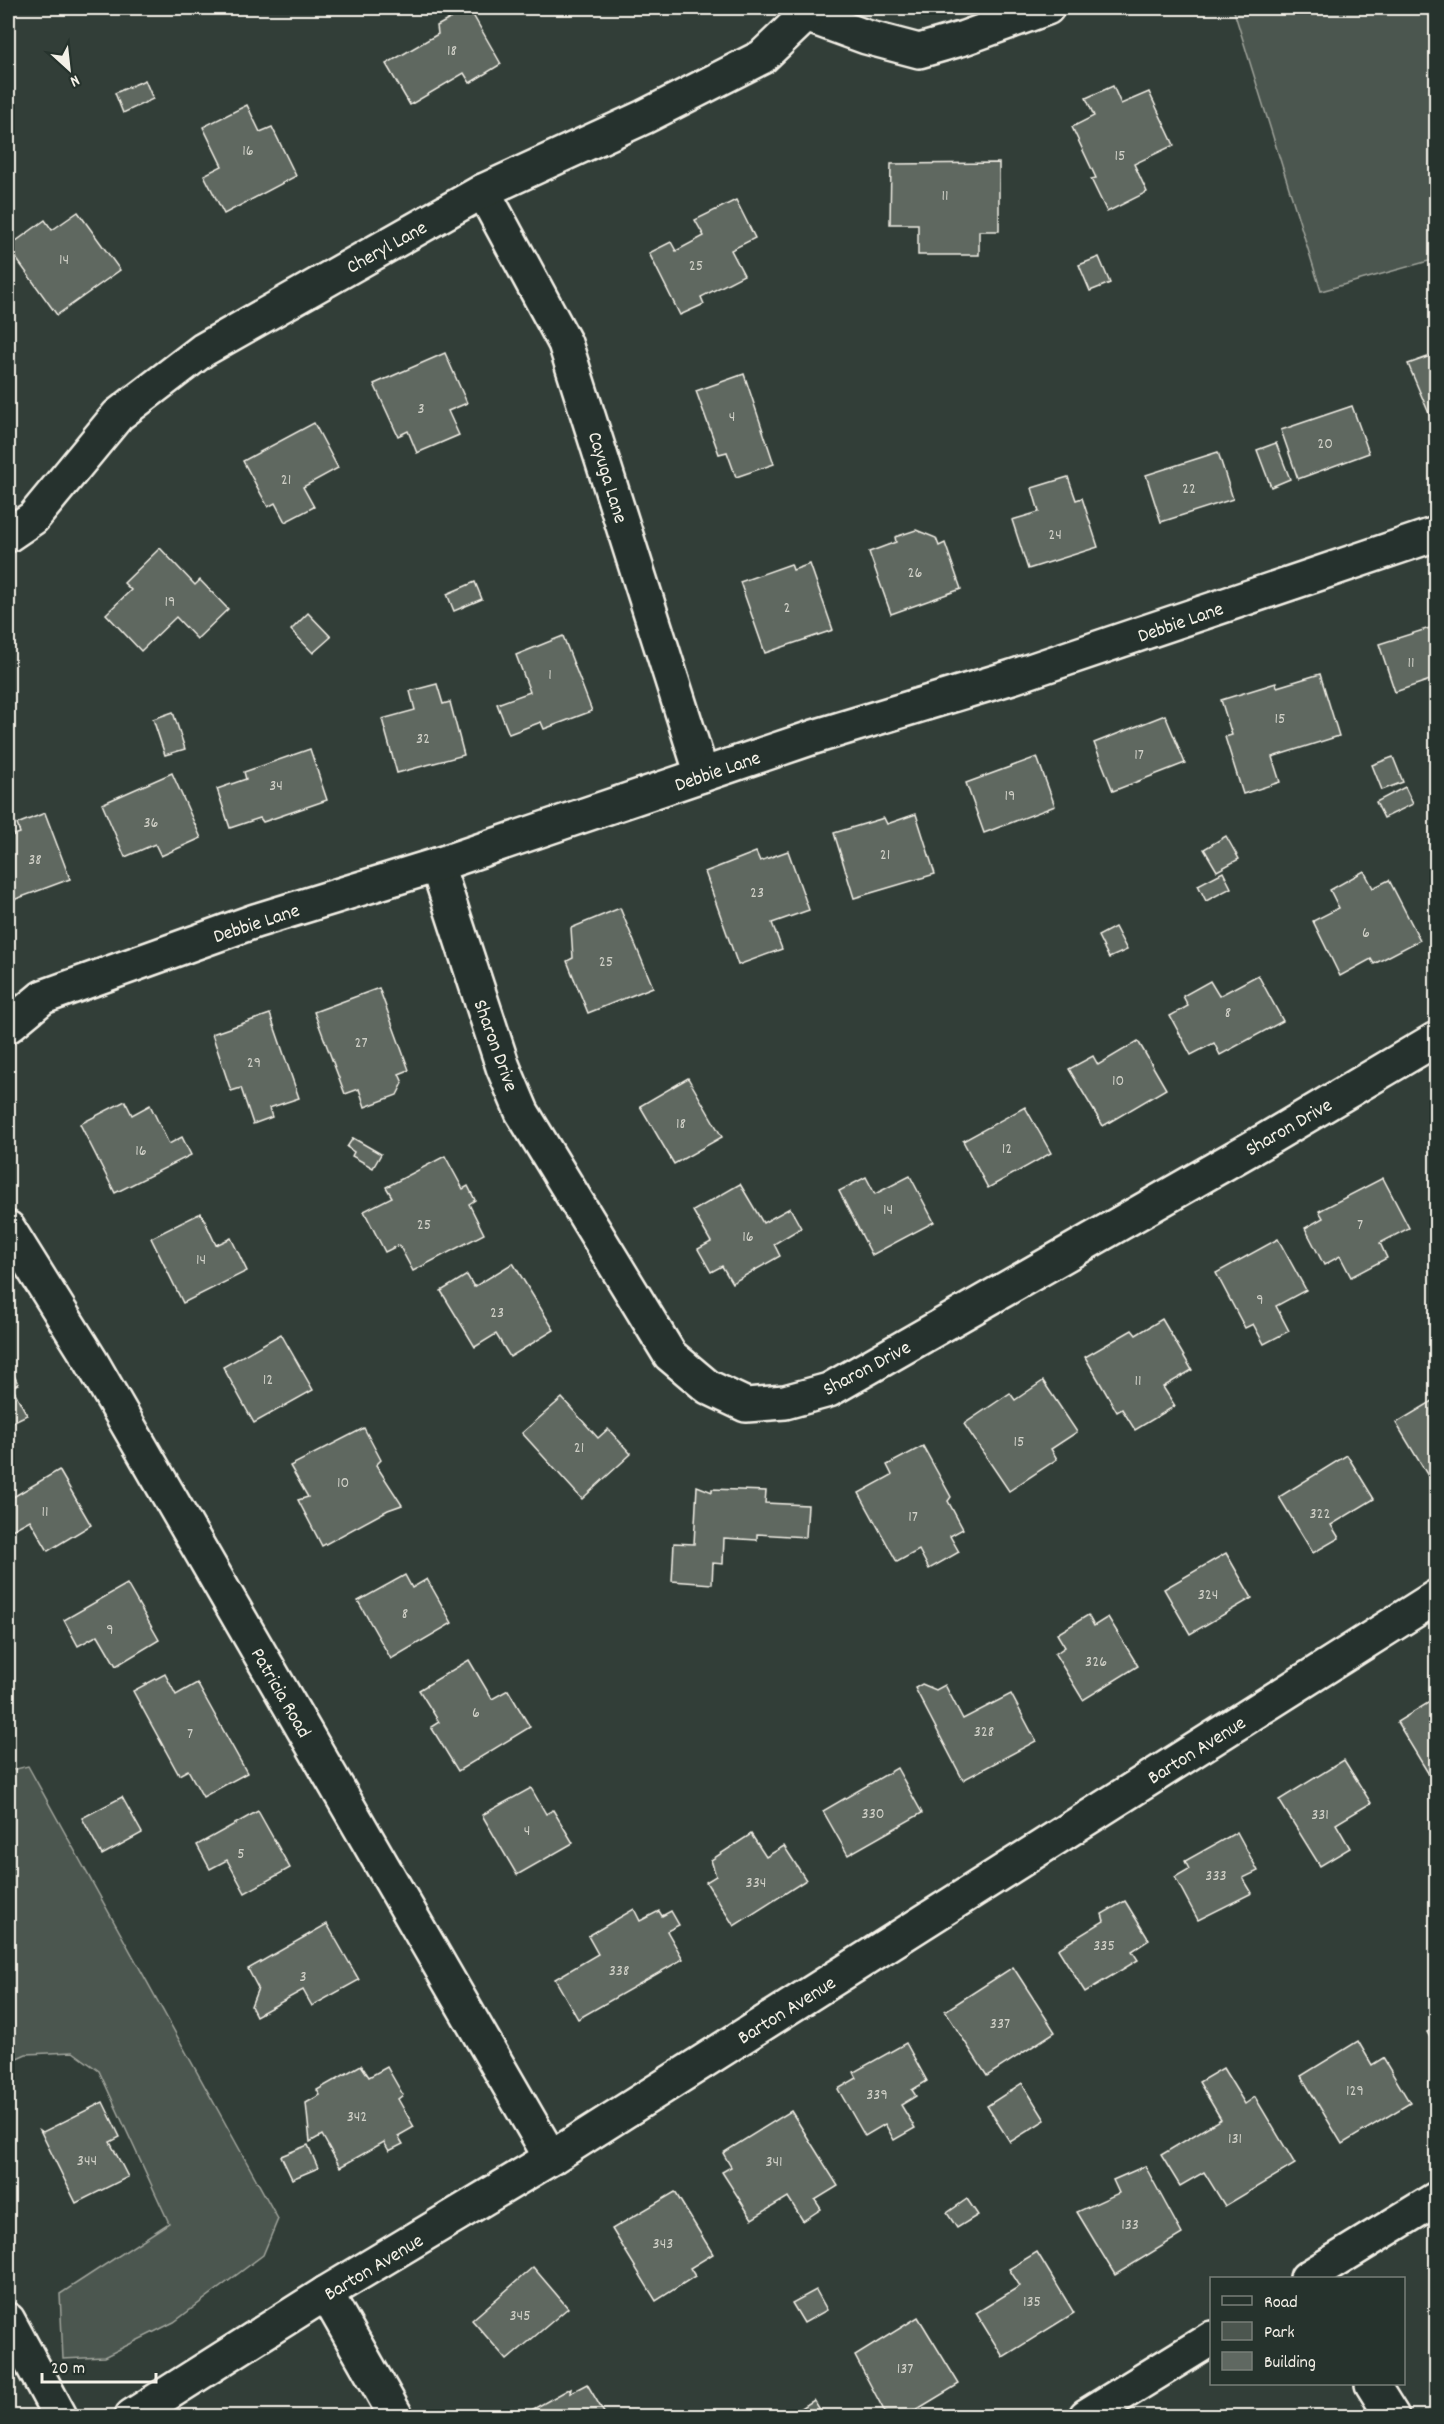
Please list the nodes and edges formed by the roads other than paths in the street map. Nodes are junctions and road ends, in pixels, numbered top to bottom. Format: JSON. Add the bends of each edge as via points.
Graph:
{"nodes":[{"id":1,"x":1047,"y":8,"type":"edge"},
{"id":2,"x":807,"y":11,"type":"edge"},
{"id":3,"x":483,"y":191,"type":"junction"},
{"id":4,"x":1437,"y":534,"type":"edge"},
{"id":5,"x":8,"y":535,"type":"edge"},
{"id":6,"x":702,"y":775,"type":"junction"},
{"id":7,"x":437,"y":865,"type":"junction"},
{"id":8,"x":8,"y":1026,"type":"edge"},
{"id":9,"x":1437,"y":1039,"type":"edge"},
{"id":10,"x":8,"y":1228,"type":"edge"},
{"id":11,"x":1437,"y":1597,"type":"edge"},
{"id":12,"x":551,"y":2158,"type":"junction"},
{"id":13,"x":1437,"y":2199,"type":"edge"},
{"id":14,"x":1311,"y":2277,"type":"edge"},
{"id":15,"x":326,"y":2294,"type":"junction"},
{"id":16,"x":8,"y":2320,"type":"edge"},
{"id":17,"x":1210,"y":2339,"type":"edge"},
{"id":18,"x":1373,"y":2385,"type":"edge"},
{"id":19,"x":60,"y":2416,"type":"edge"},
{"id":20,"x":132,"y":2416,"type":"edge"},
{"id":21,"x":396,"y":2416,"type":"edge"},
{"id":22,"x":1086,"y":2416,"type":"edge"},
{"id":23,"x":1392,"y":2416,"type":"edge"}],
"edges":[{"from":1,"to":2,"type":"street","via":[[919,51],[866,37]]},
{"from":2,"to":3,"type":"street","name":"Cheryl Lane","via":[[762,57]]},
{"from":3,"to":5,"type":"street","name":"Cheryl Lane","via":[[203,350],[118,415],[33,518]]},
{"from":3,"to":6,"type":"street","name":"Cayuga Lane","via":[[565,343]]},
{"from":4,"to":6,"type":"street","name":"Debbie Lane","via":[[1012,677]]},
{"from":6,"to":7,"type":"street","name":"Debbie Lane"},
{"from":7,"to":8,"type":"street","name":"Debbie Lane","via":[[255,921],[43,997]]},
{"from":7,"to":9,"type":"street","name":"Sharon Drive","via":[[503,1067],[522,1112],[670,1355],[708,1387],[746,1405],[785,1402],[829,1390]]},
{"from":10,"to":12,"type":"street","name":"Patricia Road","via":[[91,1361]]},
{"from":11,"to":12,"type":"street","name":"Barton Avenue"},
{"from":12,"to":15,"type":"street","name":"Barton Avenue"},
{"from":13,"to":14,"type":"street"},
{"from":15,"to":20,"type":"street","name":"Barton Avenue"},
{"from":15,"to":21,"type":"street"},
{"from":16,"to":19,"type":"street"},
{"from":17,"to":22,"type":"street"},
{"from":18,"to":23,"type":"street"}]}
